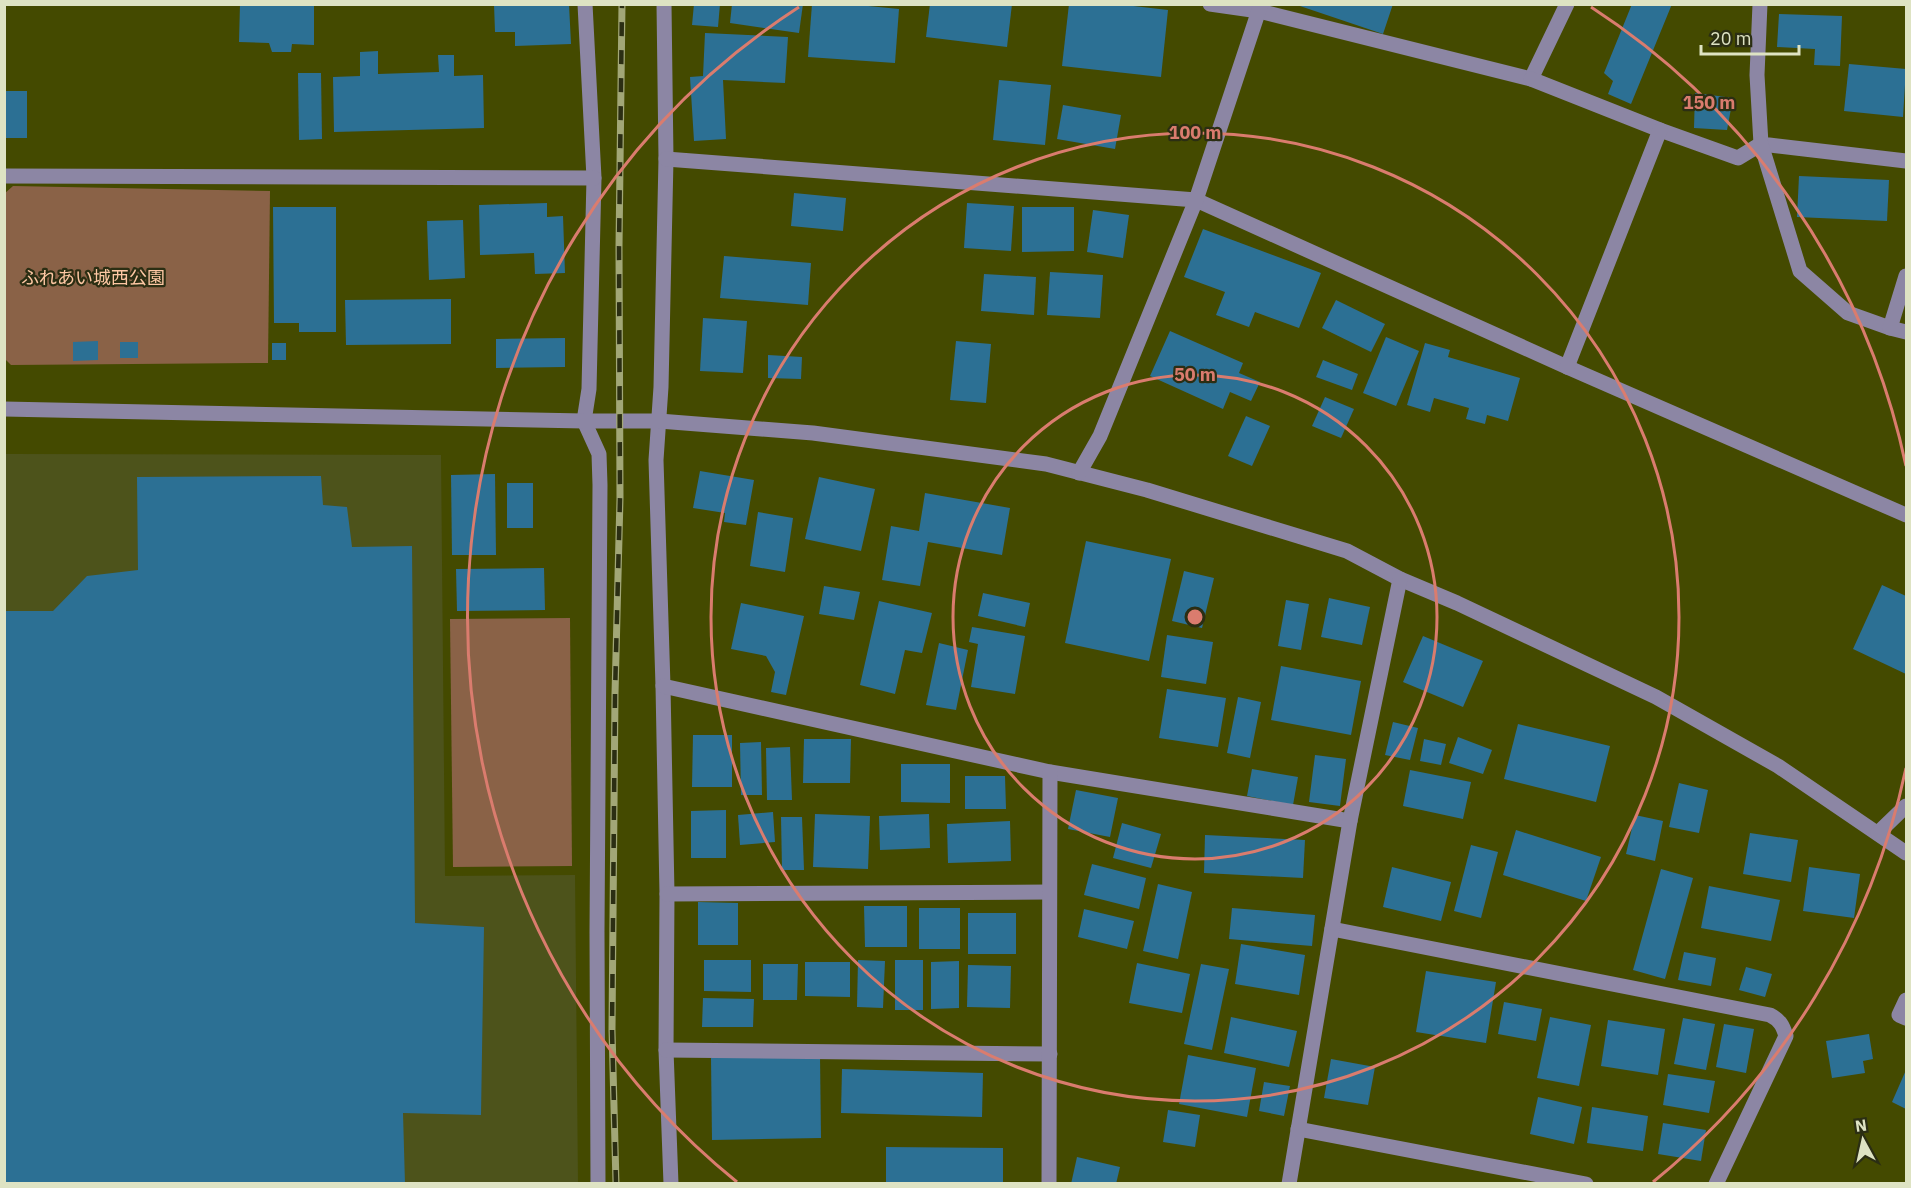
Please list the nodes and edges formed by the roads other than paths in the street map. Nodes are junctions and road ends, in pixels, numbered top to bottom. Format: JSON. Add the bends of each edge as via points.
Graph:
{"nodes":[{"id":1,"x":585,"y":4,"type":"edge"},
{"id":2,"x":664,"y":4,"type":"edge"},
{"id":3,"x":1210,"y":4,"type":"edge"},
{"id":4,"x":1567,"y":4,"type":"edge"},
{"id":5,"x":1760,"y":4,"type":"edge"},
{"id":6,"x":1260,"y":8,"type":"edge"},
{"id":7,"x":1531,"y":79,"type":"junction"},
{"id":8,"x":1660,"y":130,"type":"junction"},
{"id":9,"x":1761,"y":144,"type":"junction"},
{"id":10,"x":666,"y":159,"type":"junction"},
{"id":11,"x":1906,"y":161,"type":"edge"},
{"id":12,"x":4,"y":176,"type":"edge"},
{"id":13,"x":594,"y":178,"type":"junction"},
{"id":14,"x":1196,"y":200,"type":"junction"},
{"id":15,"x":1906,"y":276,"type":"edge"},
{"id":16,"x":1890,"y":328,"type":"junction"},
{"id":17,"x":1906,"y":332,"type":"edge"},
{"id":18,"x":1567,"y":367,"type":"junction"},
{"id":19,"x":4,"y":409,"type":"edge"},
{"id":20,"x":659,"y":420,"type":"junction"},
{"id":21,"x":584,"y":421,"type":"junction"},
{"id":22,"x":1079,"y":473,"type":"junction"},
{"id":23,"x":1906,"y":515,"type":"edge"},
{"id":24,"x":1400,"y":579,"type":"junction"},
{"id":25,"x":663,"y":686,"type":"junction"},
{"id":26,"x":1050,"y":772,"type":"junction"},
{"id":27,"x":1906,"y":806,"type":"edge"},
{"id":28,"x":1350,"y":820,"type":"junction"},
{"id":29,"x":1878,"y":833,"type":"junction"},
{"id":30,"x":1906,"y":853,"type":"edge"},
{"id":31,"x":1048,"y":892,"type":"junction"},
{"id":32,"x":667,"y":894,"type":"junction"},
{"id":33,"x":1332,"y":929,"type":"junction"},
{"id":34,"x":1906,"y":1000,"type":"edge"},
{"id":35,"x":1906,"y":1018,"type":"edge"},
{"id":36,"x":666,"y":1050,"type":"junction"},
{"id":37,"x":1050,"y":1054,"type":"junction"},
{"id":38,"x":1298,"y":1130,"type":"junction"},
{"id":39,"x":598,"y":1184,"type":"edge"},
{"id":40,"x":670,"y":1184,"type":"edge"},
{"id":41,"x":1049,"y":1184,"type":"edge"},
{"id":42,"x":1289,"y":1184,"type":"edge"},
{"id":43,"x":1586,"y":1184,"type":"edge"},
{"id":44,"x":1716,"y":1184,"type":"edge"}],
"edges":[{"from":1,"to":13,"type":"street"},
{"from":2,"to":10,"type":"street"},
{"from":3,"to":6,"type":"street"},
{"from":4,"to":7,"type":"street"},
{"from":5,"to":9,"type":"street","via":[[1757,75]]},
{"from":6,"to":7,"type":"street"},
{"from":6,"to":14,"type":"street"},
{"from":7,"to":8,"type":"street"},
{"from":8,"to":9,"type":"street","via":[[1738,158]]},
{"from":8,"to":18,"type":"street"},
{"from":9,"to":11,"type":"street"},
{"from":9,"to":16,"type":"street","via":[[1800,271],[1848,313]]},
{"from":10,"to":14,"type":"street"},
{"from":10,"to":20,"type":"street"},
{"from":12,"to":13,"type":"street"},
{"from":13,"to":21,"type":"street","via":[[589,389]]},
{"from":14,"to":18,"type":"street"},
{"from":14,"to":22,"type":"street","via":[[1100,436]]},
{"from":15,"to":16,"type":"street"},
{"from":16,"to":17,"type":"street"},
{"from":18,"to":23,"type":"street"},
{"from":19,"to":21,"type":"street"},
{"from":20,"to":21,"type":"street"},
{"from":20,"to":22,"type":"street","via":[[925,447],[1046,464]]},
{"from":20,"to":25,"type":"street","via":[[656,460]]},
{"from":21,"to":39,"type":"street","via":[[599,454],[600,474]]},
{"from":22,"to":24,"type":"street","via":[[1347,551]]},
{"from":24,"to":28,"type":"street"},
{"from":24,"to":29,"type":"street","via":[[1656,697],[1778,766]]},
{"from":25,"to":26,"type":"street"},
{"from":25,"to":32,"type":"street"},
{"from":26,"to":28,"type":"street"},
{"from":26,"to":31,"type":"street"},
{"from":27,"to":29,"type":"street"},
{"from":28,"to":33,"type":"street"},
{"from":29,"to":30,"type":"street"},
{"from":31,"to":32,"type":"street"},
{"from":31,"to":37,"type":"street"},
{"from":32,"to":36,"type":"street"},
{"from":33,"to":38,"type":"street"},
{"from":33,"to":44,"type":"street","via":[[1777,1018],[1786,1036]]},
{"from":34,"to":35,"type":"street","via":[[1899,1015]]},
{"from":36,"to":37,"type":"street"},
{"from":36,"to":40,"type":"street"},
{"from":37,"to":41,"type":"street"},
{"from":38,"to":42,"type":"street"},
{"from":38,"to":43,"type":"street"}]}
